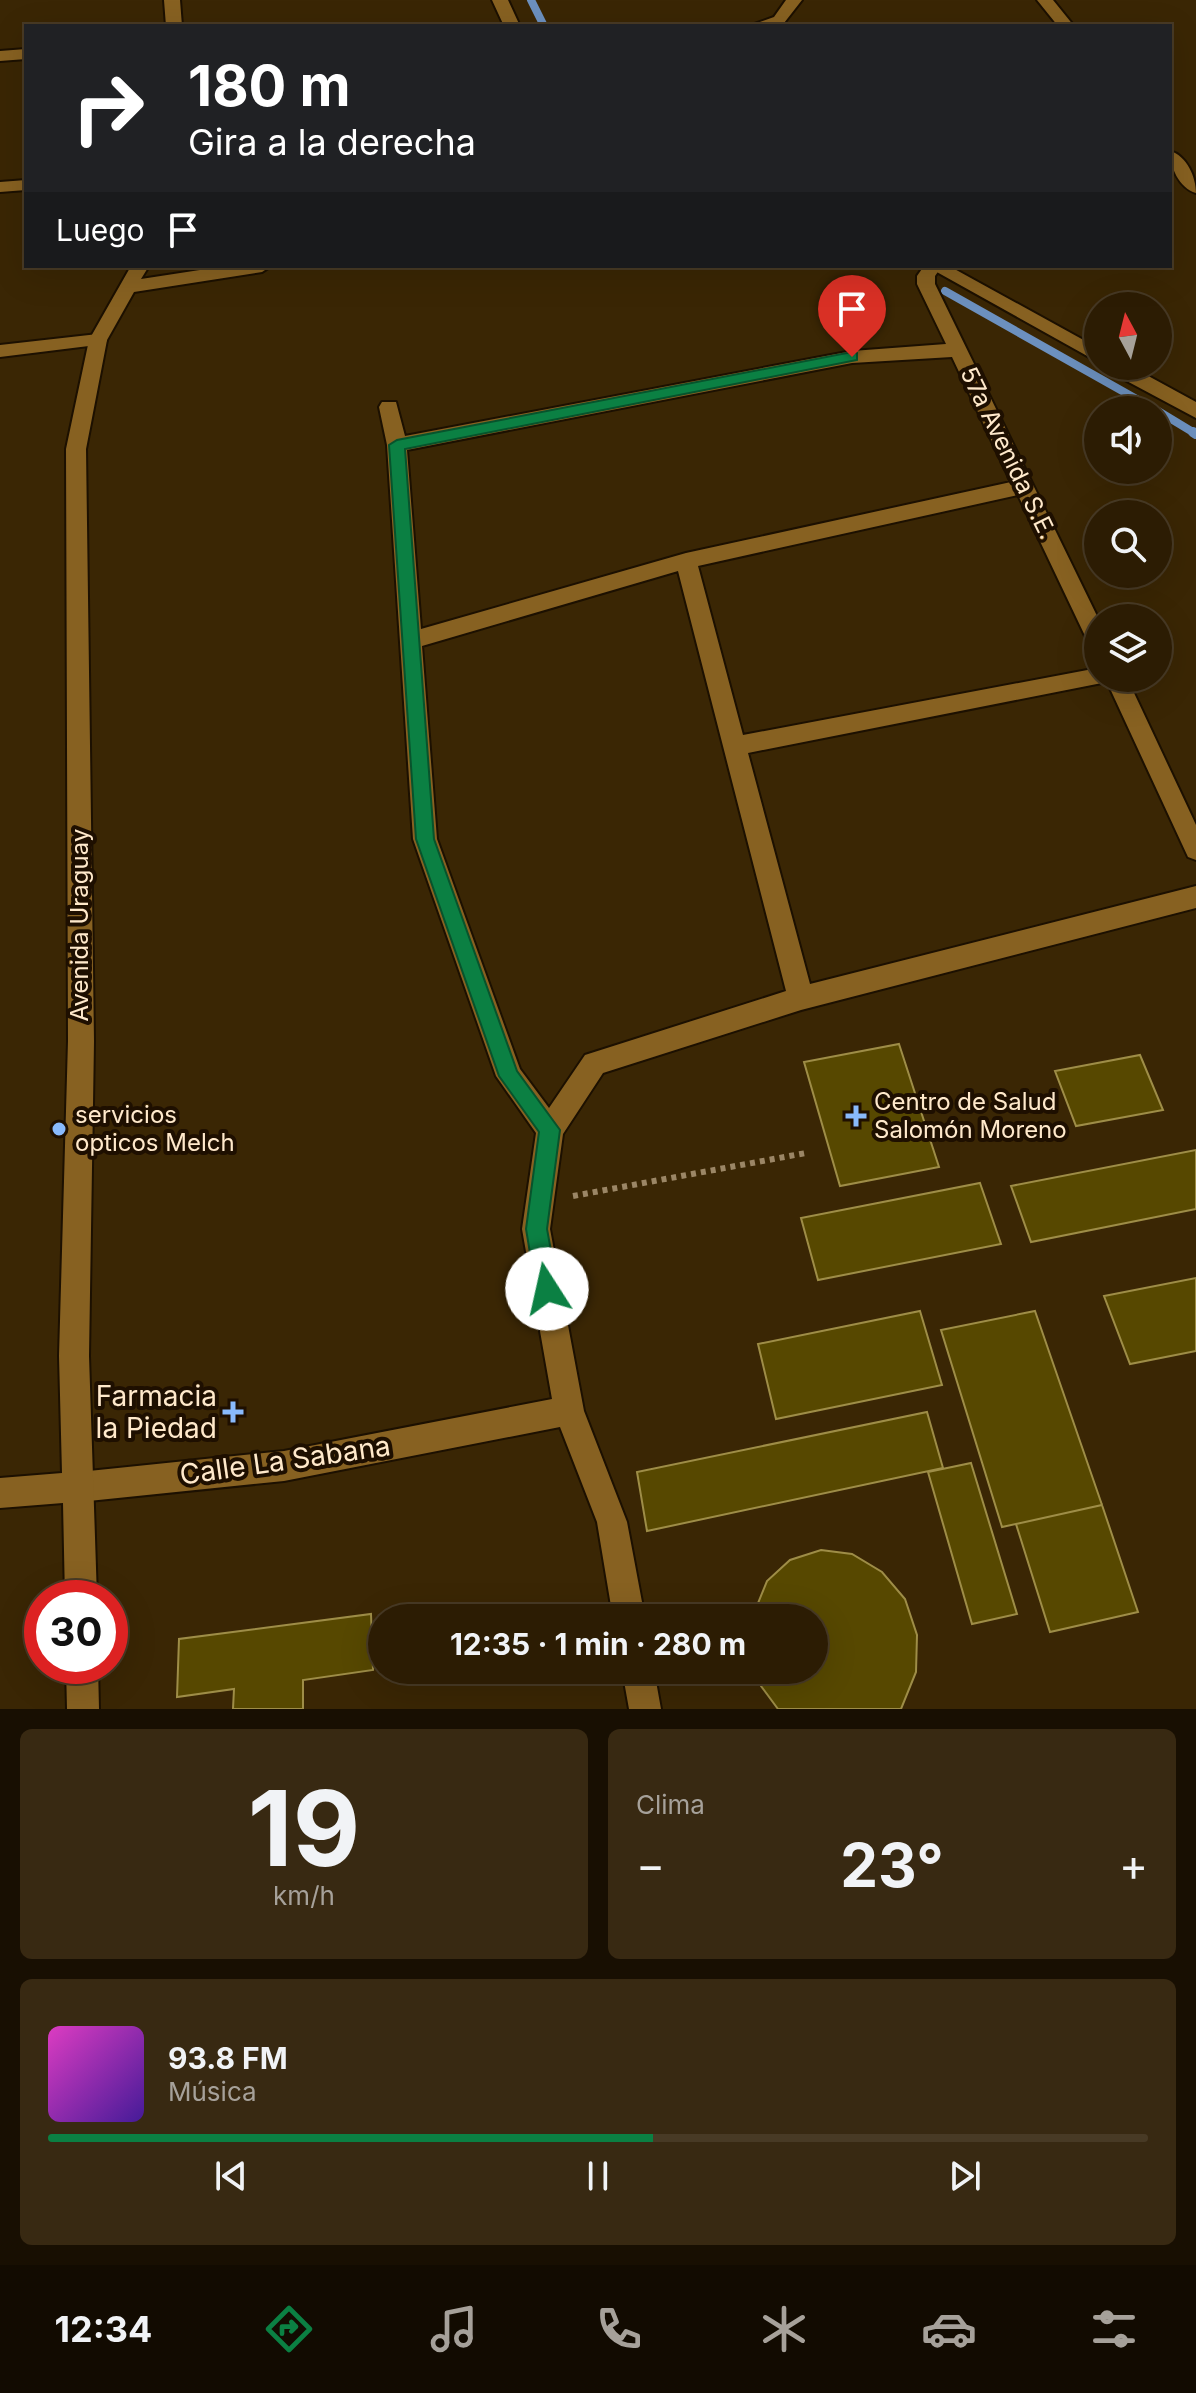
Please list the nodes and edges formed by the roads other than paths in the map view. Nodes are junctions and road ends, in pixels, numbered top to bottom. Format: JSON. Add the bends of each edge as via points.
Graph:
{"nodes":[{"id":1,"x":172,"y":0,"type":"edge"},
{"id":2,"x":500,"y":0,"type":"edge"},
{"id":3,"x":794,"y":0,"type":"edge"},
{"id":4,"x":1045,"y":0,"type":"edge"},
{"id":5,"x":174,"y":24,"type":"edge"},
{"id":6,"x":511,"y":24,"type":"edge"},
{"id":7,"x":764,"y":24,"type":"edge"},
{"id":8,"x":1064,"y":24,"type":"edge"},
{"id":9,"x":24,"y":54,"type":"edge"},
{"id":10,"x":0,"y":56,"type":"edge"},
{"id":11,"x":1172,"y":158,"type":"edge"},
{"id":12,"x":24,"y":185,"type":"edge"},
{"id":13,"x":0,"y":187,"type":"edge"},
{"id":14,"x":1196,"y":188,"type":"edge"},
{"id":15,"x":139,"y":268,"type":"edge"},
{"id":16,"x":250,"y":268,"type":"edge"},
{"id":17,"x":932,"y":268,"type":"edge"},
{"id":18,"x":938,"y":268,"type":"edge"},
{"id":19,"x":125,"y":288,"type":"junction"},
{"id":20,"x":98,"y":340,"type":"junction"},
{"id":21,"x":1084,"y":348,"type":"edge"},
{"id":22,"x":958,"y":350,"type":"junction"},
{"id":23,"x":0,"y":351,"type":"edge"},
{"id":24,"x":1140,"y":380,"type":"edge"},
{"id":25,"x":389,"y":407,"type":"dead end"},
{"id":26,"x":1196,"y":411,"type":"edge"},
{"id":27,"x":397,"y":445,"type":"junction"},
{"id":28,"x":1026,"y":486,"type":"junction"},
{"id":29,"x":686,"y":561,"type":"junction"},
{"id":30,"x":1084,"y":610,"type":"edge"},
{"id":31,"x":410,"y":641,"type":"junction"},
{"id":32,"x":1084,"y":680,"type":"edge"},
{"id":33,"x":1123,"y":692,"type":"edge"},
{"id":34,"x":734,"y":746,"type":"junction"},
{"id":35,"x":1196,"y":850,"type":"edge"},
{"id":36,"x":1196,"y":897,"type":"edge"},
{"id":37,"x":801,"y":998,"type":"junction"},
{"id":38,"x":550,"y":1130,"type":"junction"},
{"id":39,"x":569,"y":1411,"type":"junction"},
{"id":40,"x":79,"y":1487,"type":"junction"},
{"id":41,"x":0,"y":1493,"type":"edge"},
{"id":42,"x":81,"y":1580,"type":"edge"},
{"id":43,"x":627,"y":1604,"type":"edge"},
{"id":44,"x":82,"y":1684,"type":"edge"},
{"id":45,"x":641,"y":1684,"type":"edge"},
{"id":46,"x":83,"y":1709,"type":"edge"},
{"id":47,"x":645,"y":1709,"type":"edge"}],
"edges":[{"from":1,"to":5,"type":"street"},
{"from":2,"to":6,"type":"street"},
{"from":3,"to":7,"type":"street","via":[[779,20]]},
{"from":4,"to":8,"type":"street"},
{"from":9,"to":10,"type":"street"},
{"from":11,"to":14,"type":"street"},
{"from":12,"to":13,"type":"street"},
{"from":15,"to":19,"type":"street","name":"Avenida Uraguay"},
{"from":16,"to":19,"type":"street"},
{"from":17,"to":22,"type":"street","name":"57a Avenida S.E.","via":[[926,284]]},
{"from":18,"to":21,"type":"street"},
{"from":19,"to":20,"type":"street","name":"Avenida Uraguay"},
{"from":20,"to":23,"type":"street"},
{"from":20,"to":40,"type":"street","name":"Avenida Uraguay","via":[[76,449],[81,1041],[74,1356]]},
{"from":22,"to":27,"type":"street","via":[[852,357]]},
{"from":22,"to":28,"type":"street","name":"57a Avenida S.E."},
{"from":24,"to":26,"type":"street"},
{"from":25,"to":27,"type":"street"},
{"from":27,"to":31,"type":"street"},
{"from":28,"to":29,"type":"street"},
{"from":28,"to":30,"type":"street","name":"57a Avenida S.E."},
{"from":29,"to":31,"type":"street"},
{"from":29,"to":34,"type":"street"},
{"from":31,"to":38,"type":"street","via":[[425,839],[509,1076]]},
{"from":32,"to":34,"type":"street"},
{"from":33,"to":35,"type":"street"},
{"from":34,"to":37,"type":"street"},
{"from":36,"to":37,"type":"street"},
{"from":37,"to":38,"type":"street","via":[[594,1064]]},
{"from":38,"to":39,"type":"street","via":[[536,1229]]},
{"from":39,"to":40,"type":"street","name":"Calle La Sabana","via":[[284,1466]]},
{"from":39,"to":43,"type":"street","via":[[612,1522]]},
{"from":40,"to":41,"type":"street","name":"Calle La Sabana"},
{"from":40,"to":42,"type":"street","name":"Avenida Uraguay"},
{"from":44,"to":46,"type":"street"},
{"from":45,"to":47,"type":"street"}]}
